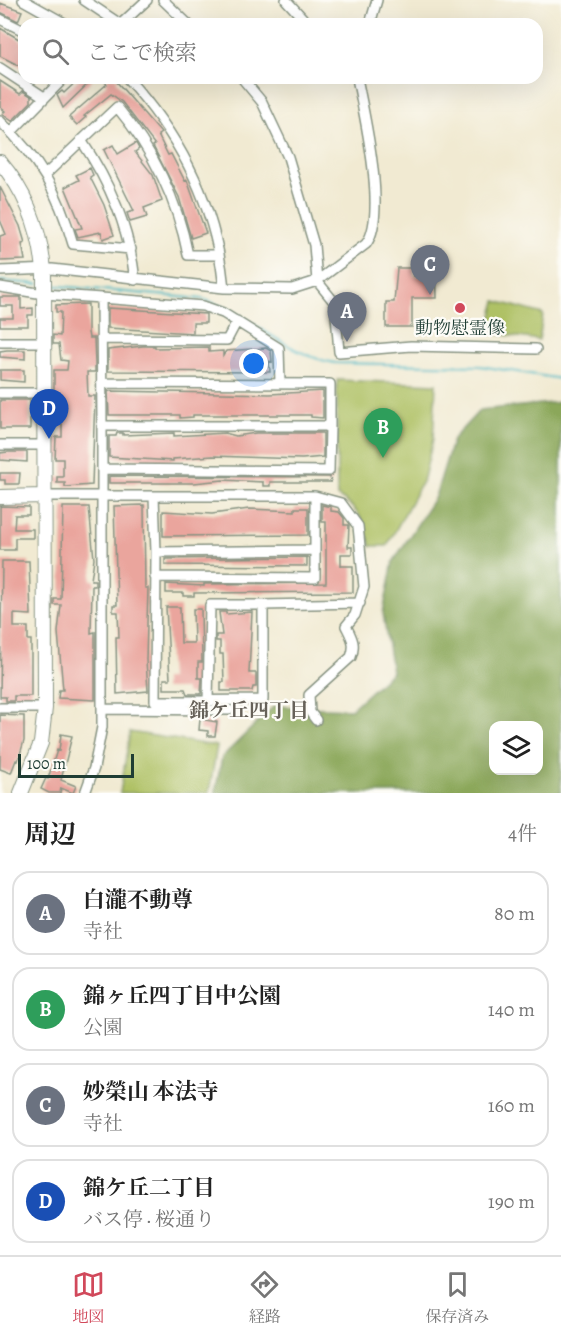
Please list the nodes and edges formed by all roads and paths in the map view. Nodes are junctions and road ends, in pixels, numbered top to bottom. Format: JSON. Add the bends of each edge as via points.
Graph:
{"nodes":[{"id":1,"x":23,"y":0,"type":"edge"},
{"id":2,"x":84,"y":0,"type":"edge"},
{"id":3,"x":147,"y":0,"type":"edge"},
{"id":4,"x":163,"y":0,"type":"edge"},
{"id":5,"x":376,"y":0,"type":"edge"},
{"id":6,"x":291,"y":2,"type":"edge"},
{"id":7,"x":55,"y":18,"type":"edge"},
{"id":8,"x":111,"y":18,"type":"edge"},
{"id":9,"x":127,"y":18,"type":"edge"},
{"id":10,"x":182,"y":18,"type":"edge"},
{"id":11,"x":303,"y":18,"type":"edge"},
{"id":12,"x":372,"y":18,"type":"edge"},
{"id":13,"x":0,"y":19,"type":"edge"},
{"id":14,"x":18,"y":27,"type":"edge"},
{"id":15,"x":0,"y":68,"type":"edge"},
{"id":16,"x":18,"y":80,"type":"edge"},
{"id":17,"x":24,"y":84,"type":"edge"},
{"id":18,"x":58,"y":84,"type":"edge"},
{"id":19,"x":133,"y":84,"type":"edge"},
{"id":20,"x":247,"y":84,"type":"edge"},
{"id":21,"x":358,"y":84,"type":"edge"},
{"id":22,"x":44,"y":97,"type":"junction"},
{"id":23,"x":0,"y":121,"type":"edge"},
{"id":24,"x":11,"y":132,"type":"junction"},
{"id":25,"x":81,"y":140,"type":"junction"},
{"id":26,"x":0,"y":162,"type":"edge"},
{"id":27,"x":46,"y":174,"type":"junction"},
{"id":28,"x":131,"y":249,"type":"junction"},
{"id":29,"x":219,"y":255,"type":"junction"},
{"id":30,"x":0,"y":271,"type":"edge"},
{"id":31,"x":135,"y":280,"type":"junction"},
{"id":32,"x":317,"y":281,"type":"junction"},
{"id":33,"x":44,"y":282,"type":"junction"},
{"id":34,"x":0,"y":286,"type":"edge"},
{"id":35,"x":224,"y":288,"type":"junction"},
{"id":36,"x":101,"y":298,"type":"junction"},
{"id":37,"x":237,"y":321,"type":"junction"},
{"id":38,"x":101,"y":339,"type":"junction"},
{"id":39,"x":0,"y":342,"type":"edge"},
{"id":40,"x":45,"y":342,"type":"junction"},
{"id":41,"x":536,"y":349,"type":"dead end"},
{"id":42,"x":102,"y":383,"type":"junction"},
{"id":43,"x":280,"y":384,"type":"junction"},
{"id":44,"x":0,"y":393,"type":"edge"},
{"id":45,"x":44,"y":393,"type":"junction"},
{"id":46,"x":102,"y":426,"type":"junction"},
{"id":47,"x":330,"y":426,"type":"junction"},
{"id":48,"x":0,"y":445,"type":"edge"},
{"id":49,"x":45,"y":445,"type":"junction"},
{"id":50,"x":103,"y":469,"type":"junction"},
{"id":51,"x":0,"y":496,"type":"edge"},
{"id":52,"x":44,"y":496,"type":"junction"},
{"id":53,"x":103,"y":496,"type":"junction"},
{"id":54,"x":154,"y":496,"type":"junction"},
{"id":55,"x":315,"y":496,"type":"junction"},
{"id":56,"x":315,"y":550,"type":"junction"},
{"id":57,"x":156,"y":552,"type":"junction"},
{"id":58,"x":155,"y":577,"type":"junction"},
{"id":59,"x":360,"y":603,"type":"junction"},
{"id":60,"x":263,"y":605,"type":"junction"},
{"id":61,"x":208,"y":700,"type":"junction"},
{"id":62,"x":0,"y":708,"type":"edge"},
{"id":63,"x":45,"y":708,"type":"junction"},
{"id":64,"x":102,"y":709,"type":"junction"},
{"id":65,"x":229,"y":710,"type":"dead end"},
{"id":66,"x":316,"y":720,"type":"dead end"},
{"id":67,"x":21,"y":793,"type":"edge"},
{"id":68,"x":85,"y":793,"type":"edge"}],
"edges":[{"from":1,"to":7,"type":"street"},
{"from":2,"to":8,"type":"street"},
{"from":3,"to":9,"type":"street"},
{"from":4,"to":10,"type":"street"},
{"from":5,"to":12,"type":"street"},
{"from":6,"to":11,"type":"street"},
{"from":13,"to":14,"type":"street"},
{"from":15,"to":16,"type":"street"},
{"from":17,"to":22,"type":"street"},
{"from":18,"to":22,"type":"street"},
{"from":19,"to":29,"type":"street","via":[[167,125],[198,180]]},
{"from":20,"to":32,"type":"street","via":[[262,102],[288,157],[314,245]]},
{"from":21,"to":32,"type":"street","via":[[376,220],[366,244]]},
{"from":22,"to":24,"type":"street"},
{"from":23,"to":24,"type":"street"},
{"from":24,"to":27,"type":"street"},
{"from":25,"to":27,"type":"street"},
{"from":25,"to":28,"type":"street","via":[[106,181]]},
{"from":25,"to":29,"type":"street","via":[[117,107],[140,136],[166,183],[184,231],[188,255]]},
{"from":26,"to":33,"type":"street","via":[[32,215],[42,247]]},
{"from":27,"to":28,"type":"street","via":[[73,244]]},
{"from":28,"to":31,"type":"street"},
{"from":29,"to":35,"type":"street"},
{"from":30,"to":33,"type":"street"},
{"from":31,"to":33,"type":"street"},
{"from":31,"to":35,"type":"street"},
{"from":32,"to":35,"type":"street","via":[[292,289]]},
{"from":32,"to":41,"type":"street","via":[[335,303],[339,352],[411,346]]},
{"from":33,"to":34,"type":"street"},
{"from":33,"to":36,"type":"street"},
{"from":33,"to":40,"type":"street"},
{"from":36,"to":37,"type":"street","via":[[203,306]]},
{"from":36,"to":38,"type":"street"},
{"from":37,"to":38,"type":"street","via":[[227,340]]},
{"from":37,"to":43,"type":"street","via":[[279,348]]},
{"from":38,"to":42,"type":"street"},
{"from":39,"to":40,"type":"street"},
{"from":40,"to":45,"type":"street"},
{"from":42,"to":43,"type":"street"},
{"from":42,"to":46,"type":"street"},
{"from":43,"to":47,"type":"street","via":[[330,384]]},
{"from":44,"to":45,"type":"street"},
{"from":45,"to":49,"type":"street"},
{"from":46,"to":47,"type":"street"},
{"from":46,"to":50,"type":"street"},
{"from":47,"to":50,"type":"street","via":[[329,471]]},
{"from":48,"to":49,"type":"street"},
{"from":49,"to":52,"type":"street"},
{"from":50,"to":53,"type":"street"},
{"from":51,"to":52,"type":"street"},
{"from":52,"to":53,"type":"street"},
{"from":52,"to":63,"type":"street"},
{"from":53,"to":54,"type":"street"},
{"from":53,"to":64,"type":"street"},
{"from":54,"to":55,"type":"street"},
{"from":54,"to":57,"type":"street"},
{"from":55,"to":56,"type":"street"},
{"from":55,"to":59,"type":"street","via":[[341,503],[355,520],[364,587]]},
{"from":56,"to":57,"type":"street"},
{"from":56,"to":58,"type":"street","via":[[315,578]]},
{"from":57,"to":58,"type":"street"},
{"from":58,"to":61,"type":"street","via":[[155,701]]},
{"from":59,"to":60,"type":"street"},
{"from":59,"to":66,"type":"street","via":[[346,626],[353,639],[351,657],[309,695],[310,712]]},
{"from":60,"to":61,"type":"street","via":[[210,605]]},
{"from":60,"to":61,"type":"street","via":[[263,700]]},
{"from":62,"to":63,"type":"street"},
{"from":63,"to":67,"type":"street","via":[[41,743]]},
{"from":64,"to":65,"type":"street"},
{"from":64,"to":68,"type":"street","via":[[99,746]]}]}
